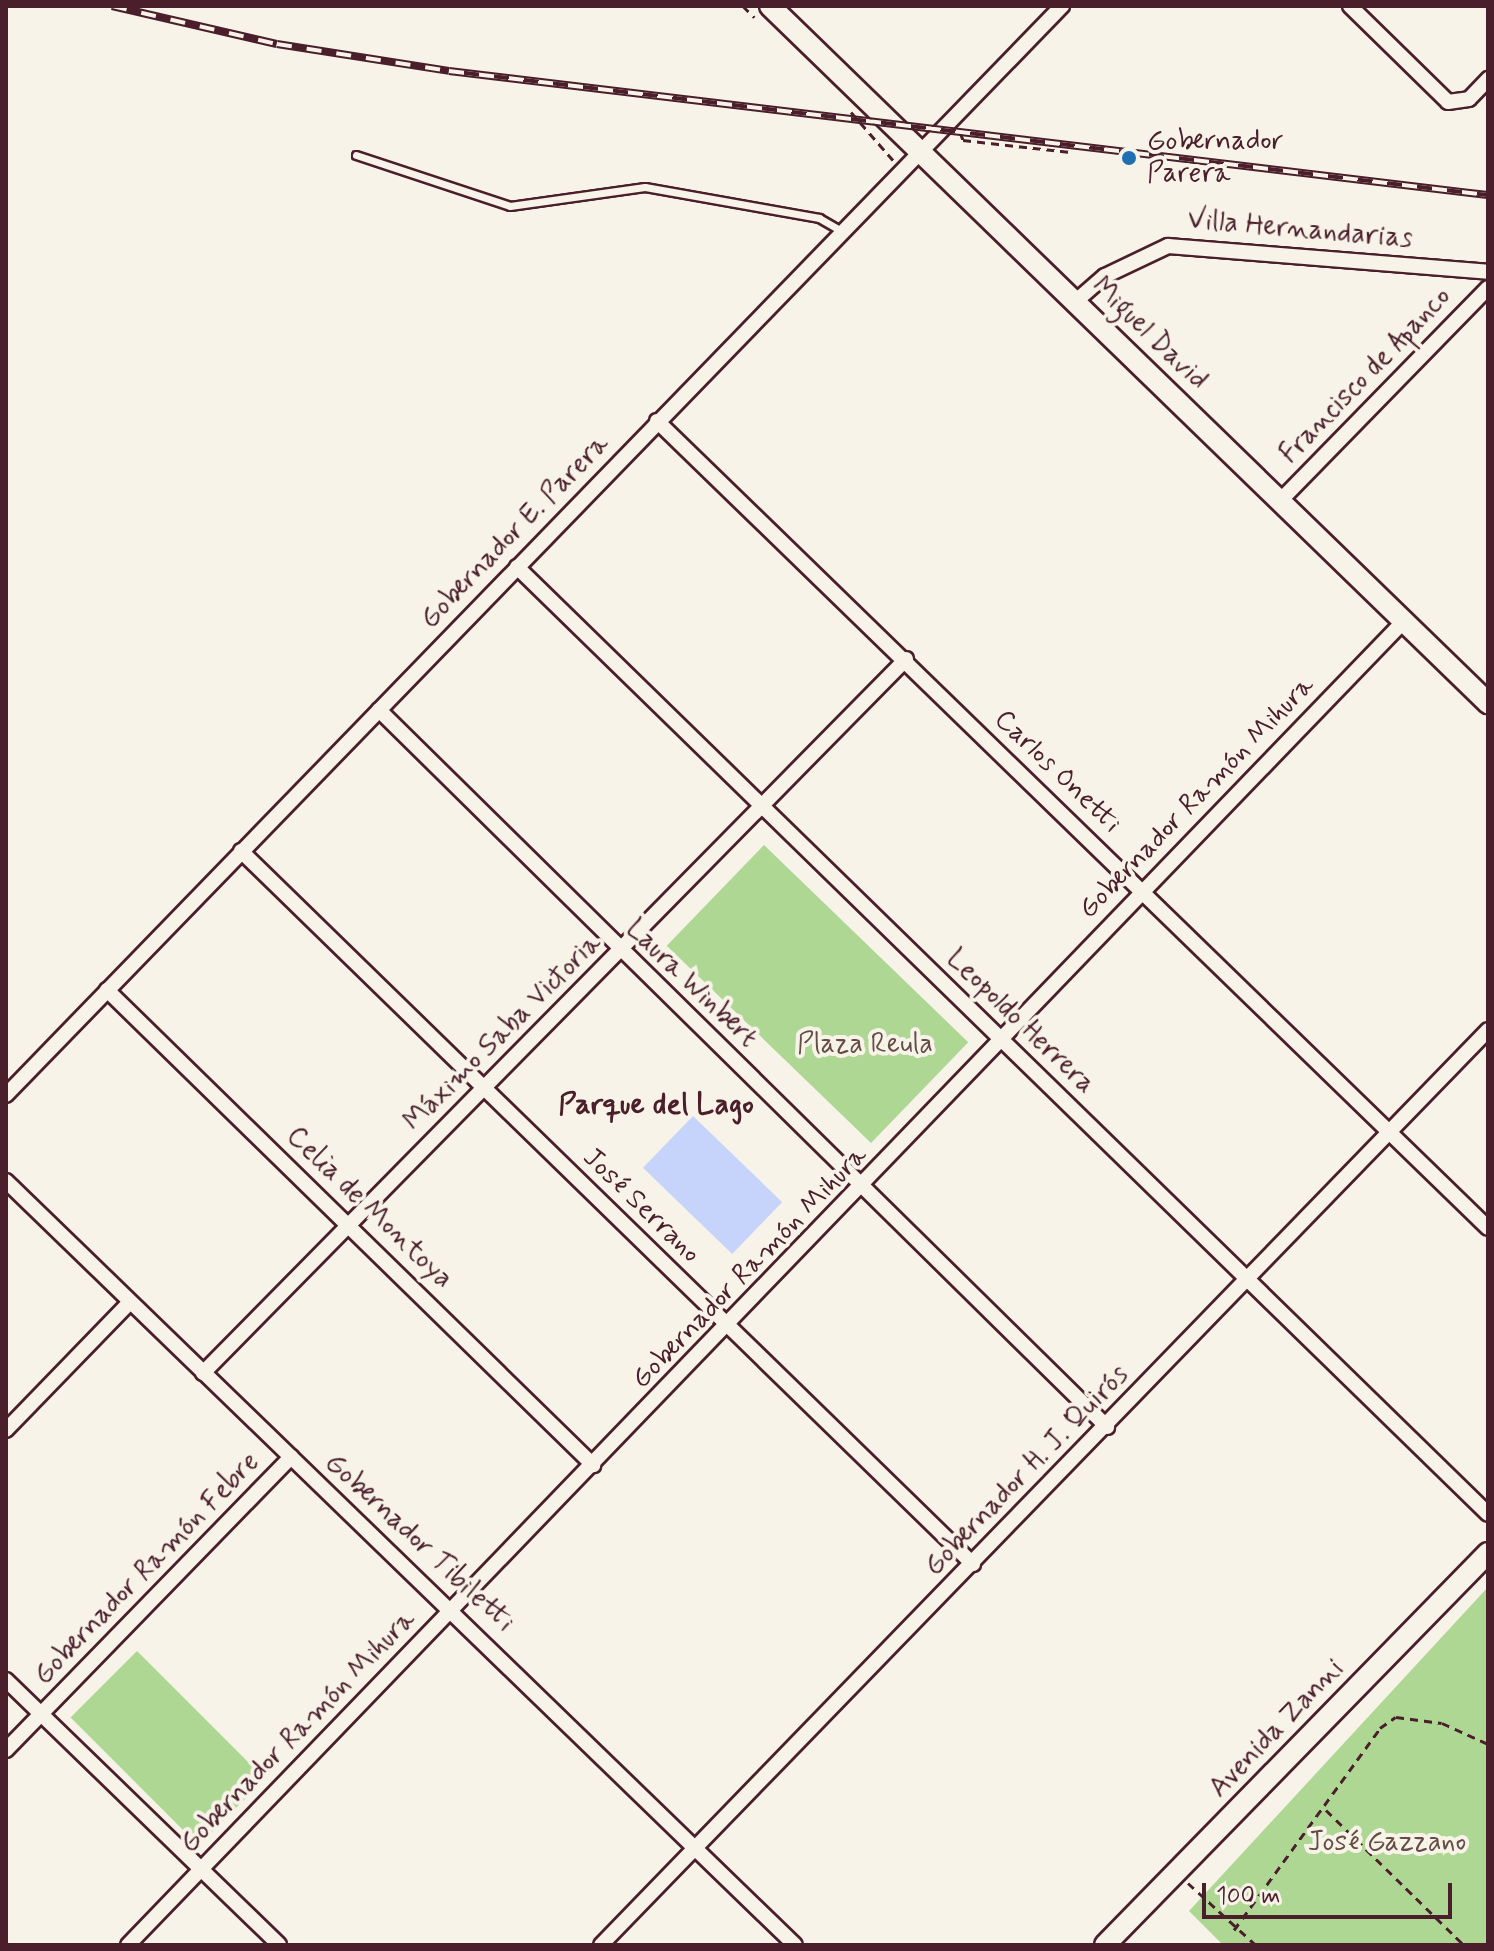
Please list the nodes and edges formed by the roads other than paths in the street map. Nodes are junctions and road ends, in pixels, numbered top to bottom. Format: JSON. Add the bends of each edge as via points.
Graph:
{"nodes":[{"id":1,"x":770,"y":6,"type":"edge"},
{"id":2,"x":1062,"y":6,"type":"edge"},
{"id":3,"x":1350,"y":6,"type":"edge"},
{"id":4,"x":1488,"y":79,"type":"edge"},
{"id":5,"x":921,"y":152,"type":"junction"},
{"id":6,"x":356,"y":155,"type":"dead end"},
{"id":7,"x":843,"y":232,"type":"junction"},
{"id":8,"x":1488,"y":272,"type":"edge"},
{"id":9,"x":1488,"y":288,"type":"edge"},
{"id":10,"x":1076,"y":301,"type":"junction"},
{"id":11,"x":657,"y":421,"type":"junction"},
{"id":12,"x":1281,"y":500,"type":"junction"},
{"id":13,"x":517,"y":567,"type":"junction"},
{"id":14,"x":1404,"y":621,"type":"junction"},
{"id":15,"x":906,"y":659,"type":"junction"},
{"id":16,"x":1486,"y":697,"type":"edge"},
{"id":17,"x":379,"y":710,"type":"junction"},
{"id":18,"x":762,"y":806,"type":"junction"},
{"id":19,"x":241,"y":851,"type":"junction"},
{"id":20,"x":1142,"y":891,"type":"junction"},
{"id":21,"x":620,"y":952,"type":"junction"},
{"id":22,"x":107,"y":990,"type":"junction"},
{"id":23,"x":1488,"y":1030,"type":"edge"},
{"id":24,"x":1002,"y":1041,"type":"junction"},
{"id":25,"x":484,"y":1090,"type":"junction"},
{"id":26,"x":6,"y":1095,"type":"edge"},
{"id":27,"x":1389,"y":1133,"type":"junction"},
{"id":28,"x":6,"y":1181,"type":"edge"},
{"id":29,"x":865,"y":1188,"type":"junction"},
{"id":30,"x":350,"y":1225,"type":"junction"},
{"id":31,"x":1488,"y":1228,"type":"edge"},
{"id":32,"x":1249,"y":1279,"type":"junction"},
{"id":33,"x":129,"y":1303,"type":"junction"},
{"id":34,"x":729,"y":1328,"type":"junction"},
{"id":35,"x":203,"y":1373,"type":"junction"},
{"id":36,"x":1107,"y":1427,"type":"junction"},
{"id":37,"x":6,"y":1430,"type":"edge"},
{"id":38,"x":291,"y":1457,"type":"junction"},
{"id":39,"x":593,"y":1465,"type":"junction"},
{"id":40,"x":1488,"y":1514,"type":"edge"},
{"id":41,"x":1488,"y":1553,"type":"edge"},
{"id":42,"x":973,"y":1564,"type":"junction"},
{"id":43,"x":452,"y":1609,"type":"junction"},
{"id":44,"x":6,"y":1680,"type":"edge"},
{"id":45,"x":42,"y":1714,"type":"junction"},
{"id":46,"x":6,"y":1750,"type":"edge"},
{"id":47,"x":697,"y":1846,"type":"junction"},
{"id":48,"x":201,"y":1869,"type":"junction"},
{"id":49,"x":128,"y":1945,"type":"edge"},
{"id":50,"x":279,"y":1945,"type":"edge"},
{"id":51,"x":601,"y":1945,"type":"edge"},
{"id":52,"x":795,"y":1945,"type":"edge"},
{"id":53,"x":1105,"y":1945,"type":"edge"}],
"edges":[{"from":1,"to":5,"type":"street","name":"Miguel David"},
{"from":2,"to":5,"type":"street","name":"Gobernador E. Parera"},
{"from":3,"to":4,"type":"street","via":[[1448,102],[1469,99]]},
{"from":5,"to":7,"type":"street","name":"Gobernador E. Parera"},
{"from":5,"to":10,"type":"street","name":"Miguel David"},
{"from":6,"to":7,"type":"lane","via":[[510,206],[645,187],[819,218]]},
{"from":7,"to":11,"type":"street","name":"Gobernador E. Parera"},
{"from":8,"to":10,"type":"street","name":"Villa Hernandarias","via":[[1184,245],[1153,250]]},
{"from":9,"to":12,"type":"street","name":"Francisco de Apanco"},
{"from":10,"to":12,"type":"street","name":"Miguel David"},
{"from":11,"to":13,"type":"street","name":"Gobernador E. Parera"},
{"from":11,"to":15,"type":"street","name":"Carlos Onetti"},
{"from":12,"to":14,"type":"street","name":"Miguel David"},
{"from":13,"to":17,"type":"street","name":"Gobernador E. Parera"},
{"from":13,"to":18,"type":"street","name":"Leopoldo Herrera"},
{"from":14,"to":16,"type":"street","name":"Miguel David"},
{"from":14,"to":20,"type":"street","name":"Gobernador Ramón Mihura"},
{"from":15,"to":18,"type":"street","name":"Máximo Saba Victoria"},
{"from":15,"to":20,"type":"street","name":"Carlos Onetti"},
{"from":17,"to":19,"type":"street","name":"Gobernador E. Parera"},
{"from":17,"to":21,"type":"street","name":"Laura Winbert"},
{"from":18,"to":21,"type":"street","name":"Máximo Saba Victoria"},
{"from":18,"to":24,"type":"street","name":"Leopoldo Herrera"},
{"from":19,"to":22,"type":"street","name":"Gobernador E. Parera"},
{"from":19,"to":25,"type":"street","name":"José Serrano"},
{"from":20,"to":24,"type":"street","name":"Gobernador Ramón Mihura"},
{"from":20,"to":27,"type":"street","name":"Carlos Onetti"},
{"from":21,"to":25,"type":"street","name":"Máximo Saba Victoria"},
{"from":21,"to":29,"type":"street","name":"Laura Winbert"},
{"from":22,"to":26,"type":"street","name":"Gobernador E. Parera"},
{"from":22,"to":30,"type":"street","name":"Celia de Montoya"},
{"from":23,"to":27,"type":"street","name":"Gobernador H. J. Quirós"},
{"from":24,"to":29,"type":"street","name":"Gobernador Ramón Mihura"},
{"from":24,"to":32,"type":"street","name":"Leopoldo Herrera"},
{"from":25,"to":30,"type":"street","name":"Máximo Saba Victoria"},
{"from":25,"to":34,"type":"street","name":"José Serrano"},
{"from":27,"to":31,"type":"street","name":"Carlos Onetti"},
{"from":27,"to":32,"type":"street","name":"Gobernador H. J. Quirós"},
{"from":28,"to":33,"type":"street","name":"Gobernador Tibiletti"},
{"from":29,"to":34,"type":"street","name":"Gobernador Ramón Mihura"},
{"from":29,"to":36,"type":"street","name":"Laura Winbert"},
{"from":30,"to":35,"type":"street","name":"Máximo Saba Victoria"},
{"from":30,"to":39,"type":"street","name":"Celia de Montoya"},
{"from":32,"to":36,"type":"street","name":"Gobernador H. J. Quirós"},
{"from":32,"to":40,"type":"street","name":"Leopoldo Herrera"},
{"from":33,"to":35,"type":"street","name":"Gobernador Tibiletti"},
{"from":33,"to":37,"type":"street"},
{"from":34,"to":39,"type":"street","name":"Gobernador Ramón Mihura"},
{"from":34,"to":42,"type":"street","name":"José Serrano"},
{"from":35,"to":38,"type":"street","name":"Gobernador Tibiletti"},
{"from":36,"to":42,"type":"street","name":"Gobernador H. J. Quirós"},
{"from":38,"to":43,"type":"street","name":"Gobernador Tibiletti"},
{"from":38,"to":45,"type":"street","name":"Gobernador Ramón Febre"},
{"from":39,"to":43,"type":"street","name":"Gobernador Ramón Mihura"},
{"from":41,"to":53,"type":"street","name":"Avenida Zanni"},
{"from":42,"to":47,"type":"street","name":"Gobernador H. J. Quirós"},
{"from":43,"to":47,"type":"street","name":"Gobernador Tibiletti"},
{"from":43,"to":48,"type":"street","name":"Gobernador Ramón Mihura"},
{"from":44,"to":45,"type":"street"},
{"from":45,"to":46,"type":"street","name":"Gobernador Ramón Febre"},
{"from":45,"to":48,"type":"street"},
{"from":47,"to":51,"type":"street","name":"Gobernador H. J. Quirós"},
{"from":47,"to":52,"type":"street","name":"Gobernador Tibiletti"},
{"from":48,"to":49,"type":"street","name":"Gobernador Ramón Mihura"},
{"from":48,"to":50,"type":"street"}]}
